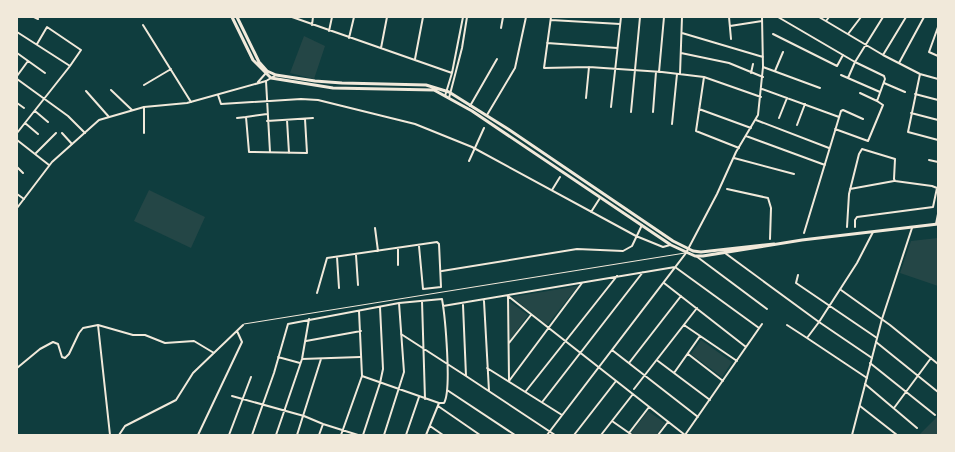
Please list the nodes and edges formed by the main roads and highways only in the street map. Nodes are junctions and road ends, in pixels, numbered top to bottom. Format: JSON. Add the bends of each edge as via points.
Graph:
{"nodes":[{"id":1,"x":232,"y":17,"type":"edge"},
{"id":2,"x":237,"y":17,"type":"edge"},
{"id":3,"x":937,"y":225,"type":"edge"},
{"id":4,"x":776,"y":244,"type":"junction"},
{"id":5,"x":687,"y":251,"type":"junction"}],
"edges":[{"from":1,"to":5,"type":"main road","via":[[253,60],[271,78],[334,88],[434,90],[472,111],[671,245]]},
{"from":2,"to":5,"type":"main road","via":[[253,52],[267,71],[276,75],[315,81],[426,85],[447,91]]},
{"from":3,"to":4,"type":"main road"},
{"from":4,"to":5,"type":"main road","via":[[708,252]]},
{"from":4,"to":5,"type":"main road","via":[[695,256]]}]}
